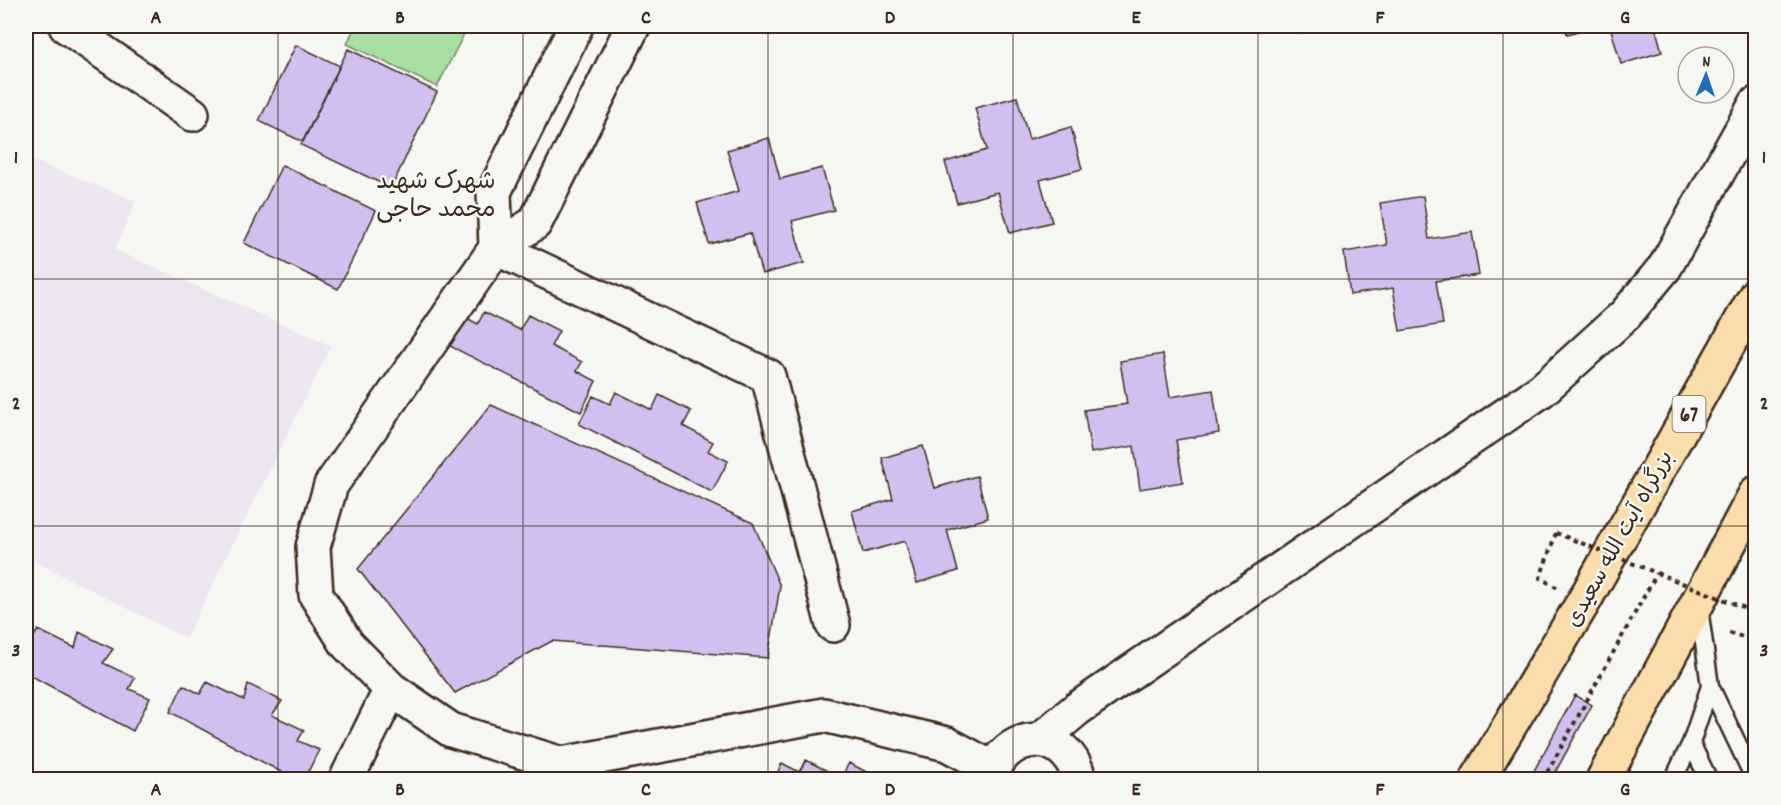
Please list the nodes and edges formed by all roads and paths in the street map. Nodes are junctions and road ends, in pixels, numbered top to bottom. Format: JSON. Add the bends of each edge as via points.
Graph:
{"nodes":[{"id":1,"x":66,"y":26,"type":"edge"},
{"id":2,"x":576,"y":26,"type":"edge"},
{"id":3,"x":633,"y":26,"type":"edge"},
{"id":4,"x":1755,"y":104,"type":"edge"},
{"id":5,"x":192,"y":114,"type":"dead end"},
{"id":6,"x":496,"y":248,"type":"junction"},
{"id":7,"x":1755,"y":295,"type":"edge"},
{"id":8,"x":1755,"y":493,"type":"edge"},
{"id":9,"x":1657,"y":573,"type":"junction"},
{"id":10,"x":1540,"y":578,"type":"dead end"},
{"id":11,"x":1697,"y":600,"type":"junction"},
{"id":12,"x":1755,"y":612,"type":"edge"},
{"id":13,"x":833,"y":625,"type":"dead end"},
{"id":14,"x":1729,"y":633,"type":"dead end"},
{"id":15,"x":1710,"y":686,"type":"junction"},
{"id":16,"x":391,"y":689,"type":"junction"},
{"id":17,"x":1040,"y":740,"type":"junction"},
{"id":18,"x":1691,"y":743,"type":"junction"},
{"id":19,"x":991,"y":774,"type":"edge"},
{"id":20,"x":346,"y":780,"type":"edge"},
{"id":21,"x":1079,"y":780,"type":"edge"},
{"id":22,"x":1477,"y":780,"type":"edge"},
{"id":23,"x":1543,"y":780,"type":"edge"},
{"id":24,"x":1603,"y":780,"type":"edge"},
{"id":25,"x":1673,"y":780,"type":"edge"},
{"id":26,"x":1709,"y":780,"type":"edge"},
{"id":27,"x":1755,"y":780,"type":"edge"}],
"edges":[{"from":1,"to":5,"type":"street"},
{"from":2,"to":6,"type":"street","via":[[494,192]]},
{"from":3,"to":6,"type":"street","via":[[536,223]]},
{"from":4,"to":17,"type":"street","via":[[1665,267],[1625,315],[1551,382],[1077,709]]},
{"from":6,"to":13,"type":"street","via":[[768,376]]},
{"from":6,"to":16,"type":"street","via":[[331,486],[313,547],[316,595],[347,644]]},
{"from":7,"to":22,"type":"highway","name":"بزرگراه آیت الله سعیدی","number":"67","via":[[1584,601]]},
{"from":8,"to":11,"type":"highway"},
{"from":9,"to":10,"type":"path","bridge":true,"via":[[1556,533]]},
{"from":9,"to":12,"type":"path","bridge":true},
{"from":9,"to":23,"type":"path"},
{"from":11,"to":15,"type":"lane"},
{"from":11,"to":24,"type":"highway"},
{"from":12,"to":14,"type":"path","via":[[1747,638]]},
{"from":15,"to":18,"type":"lane"},
{"from":15,"to":27,"type":"lane"},
{"from":16,"to":19,"type":"street","via":[[451,730],[562,764],[824,715],[947,744]]},
{"from":16,"to":20,"type":"street"},
{"from":17,"to":19,"type":"street","via":[[1011,746],[1000,756]]},
{"from":17,"to":21,"type":"street","via":[[1066,752],[1075,764]]},
{"from":18,"to":25,"type":"lane"},
{"from":18,"to":26,"type":"lane"}]}
